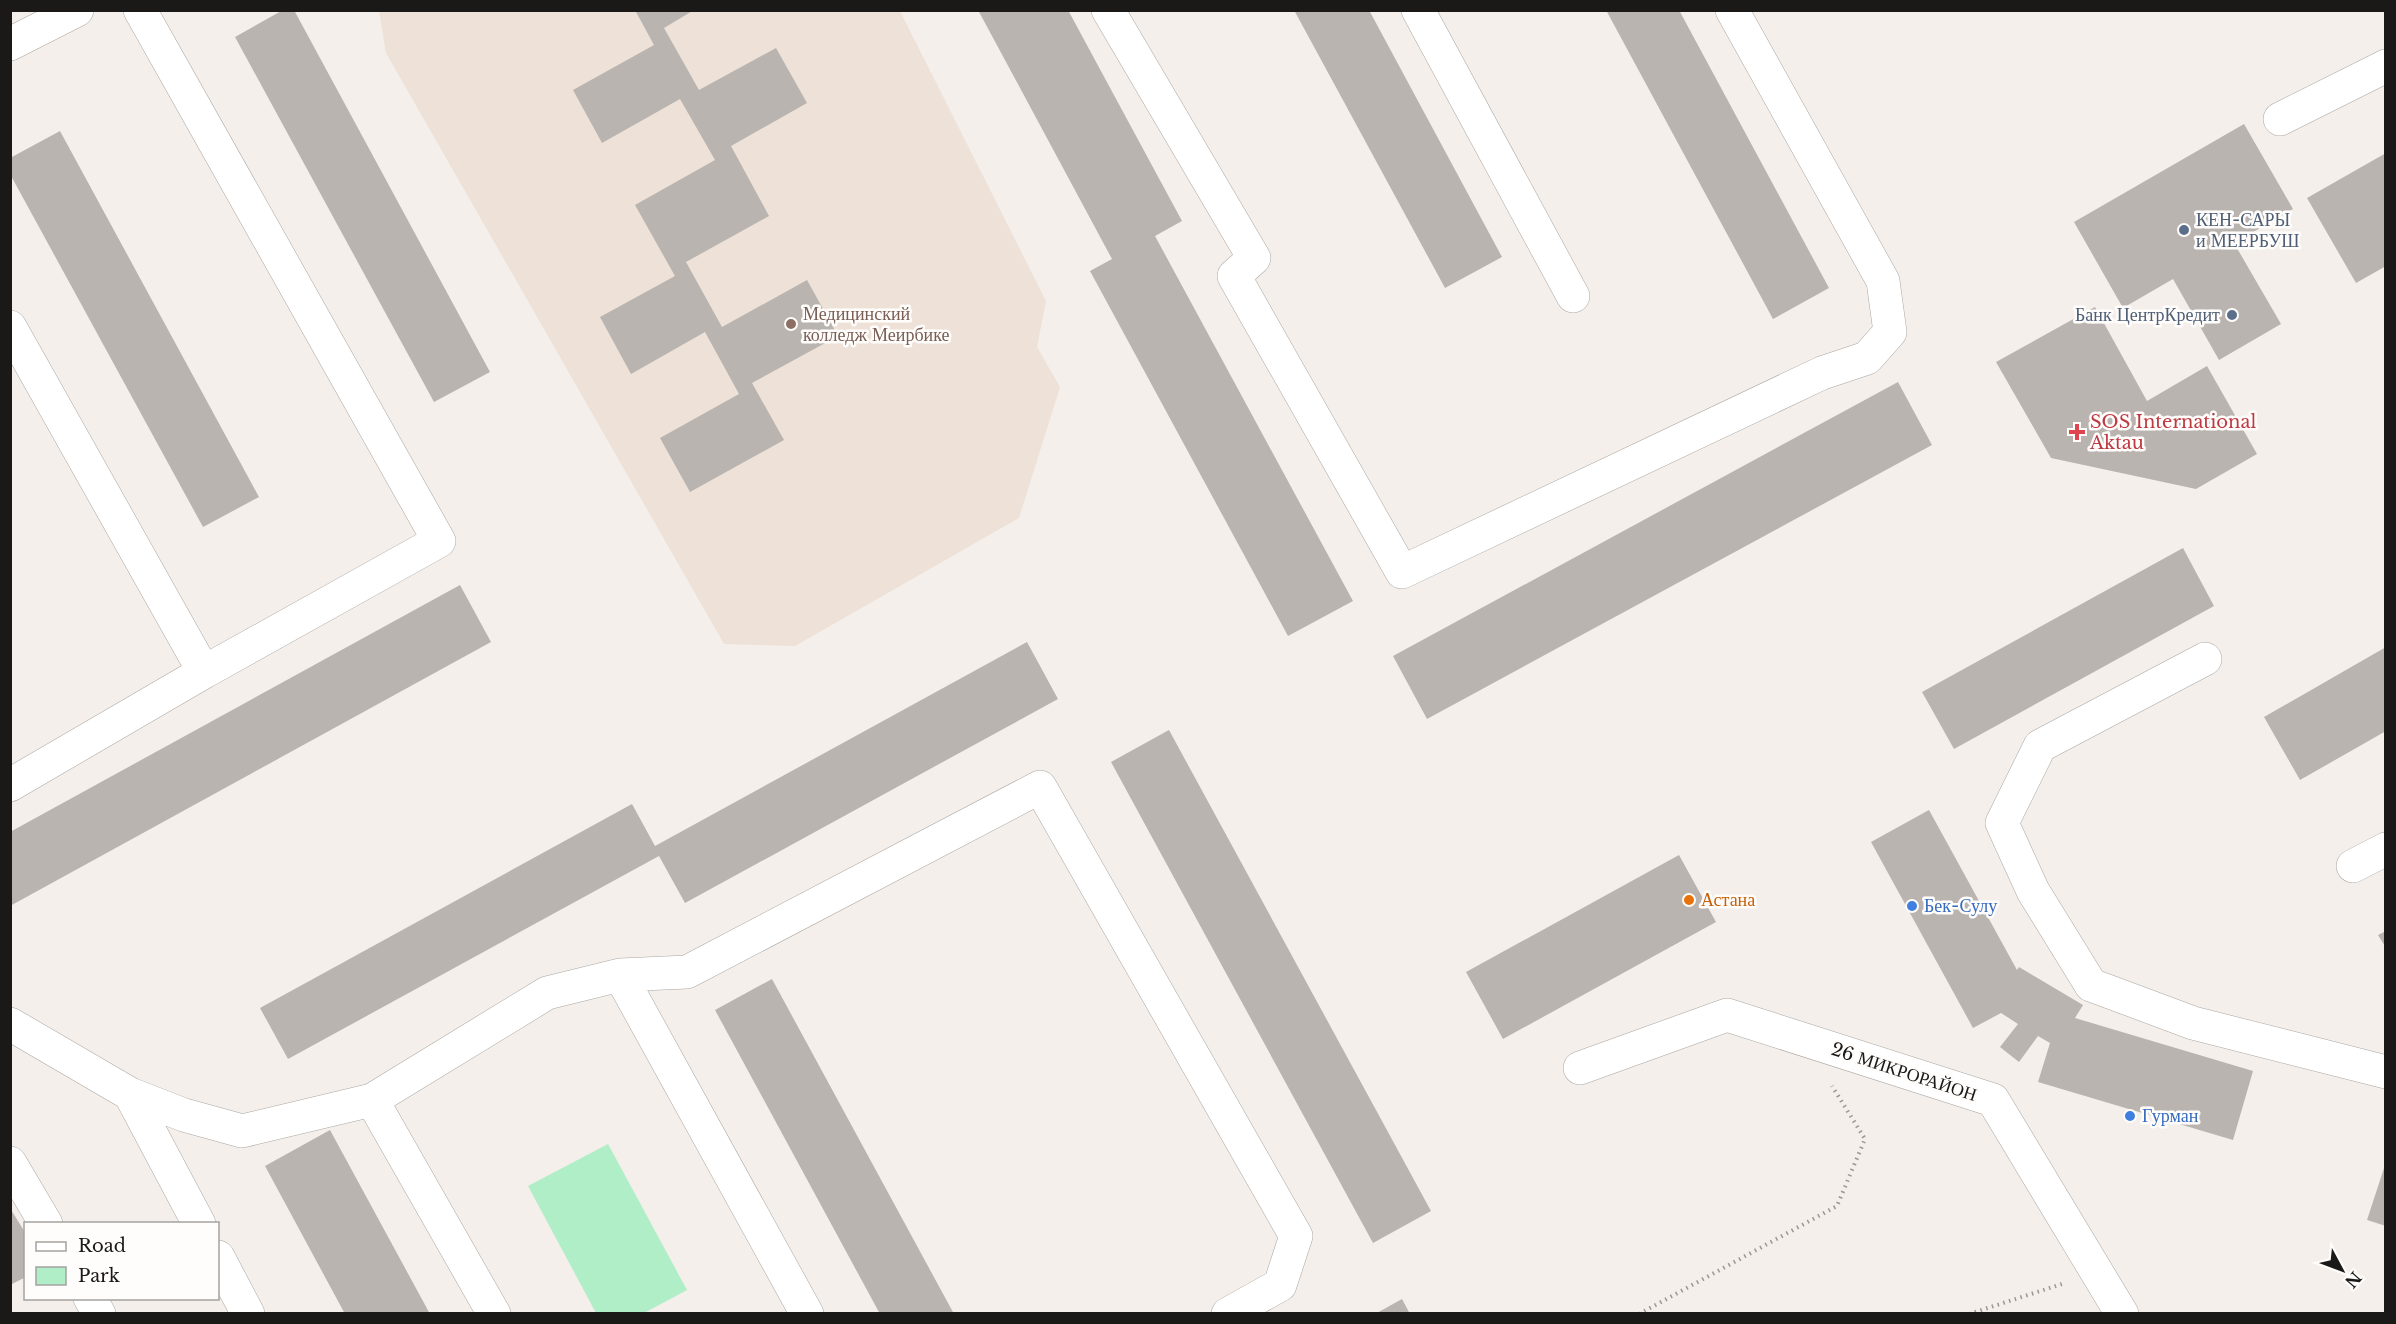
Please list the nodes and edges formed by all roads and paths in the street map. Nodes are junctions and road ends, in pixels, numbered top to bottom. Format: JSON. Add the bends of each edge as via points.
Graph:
{"nodes":[{"id":1,"x":77,"y":10,"type":"edge"},
{"id":2,"x":140,"y":10,"type":"edge"},
{"id":3,"x":1108,"y":10,"type":"edge"},
{"id":4,"x":1418,"y":10,"type":"edge"},
{"id":5,"x":1732,"y":10,"type":"edge"},
{"id":6,"x":10,"y":44,"type":"edge"},
{"id":7,"x":2385,"y":66,"type":"edge"},
{"id":8,"x":2280,"y":119,"type":"dead end"},
{"id":9,"x":1573,"y":296,"type":"dead end"},
{"id":10,"x":10,"y":327,"type":"edge"},
{"id":11,"x":2205,"y":659,"type":"dead end"},
{"id":12,"x":204,"y":672,"type":"junction"},
{"id":13,"x":10,"y":785,"type":"edge"},
{"id":14,"x":2385,"y":849,"type":"edge"},
{"id":15,"x":2353,"y":866,"type":"dead end"},
{"id":16,"x":620,"y":975,"type":"junction"},
{"id":17,"x":10,"y":1024,"type":"edge"},
{"id":18,"x":1803,"y":1040,"type":"junction"},
{"id":19,"x":1580,"y":1068,"type":"dead end"},
{"id":20,"x":2385,"y":1072,"type":"edge"},
{"id":21,"x":130,"y":1094,"type":"junction"},
{"id":22,"x":372,"y":1100,"type":"junction"},
{"id":23,"x":10,"y":1163,"type":"edge"},
{"id":24,"x":45,"y":1222,"type":"edge"},
{"id":25,"x":198,"y":1222,"type":"edge"},
{"id":26,"x":219,"y":1259,"type":"edge"},
{"id":27,"x":2097,"y":1273,"type":"junction"},
{"id":28,"x":91,"y":1300,"type":"edge"},
{"id":29,"x":99,"y":1314,"type":"edge"},
{"id":30,"x":248,"y":1314,"type":"edge"},
{"id":31,"x":494,"y":1314,"type":"edge"},
{"id":32,"x":807,"y":1314,"type":"edge"},
{"id":33,"x":1228,"y":1314,"type":"edge"},
{"id":34,"x":1639,"y":1314,"type":"edge"},
{"id":35,"x":1969,"y":1314,"type":"edge"},
{"id":36,"x":2122,"y":1314,"type":"edge"}],
"edges":[{"from":1,"to":6,"type":"lane"},
{"from":2,"to":12,"type":"lane","via":[[439,541]]},
{"from":3,"to":5,"type":"lane","via":[[1254,258],[1234,276],[1402,572],[1822,373],[1867,358],[1890,332],[1883,281]]},
{"from":4,"to":9,"type":"lane"},
{"from":7,"to":8,"type":"lane"},
{"from":10,"to":12,"type":"lane"},
{"from":11,"to":20,"type":"lane","via":[[2040,746],[2002,823],[2033,891],[2091,985],[2193,1023]]},
{"from":12,"to":13,"type":"lane"},
{"from":14,"to":15,"type":"lane"},
{"from":16,"to":22,"type":"lane","via":[[548,993]]},
{"from":16,"to":32,"type":"lane"},
{"from":16,"to":33,"type":"lane","via":[[687,972],[1040,787],[1296,1236],[1280,1285]]},
{"from":17,"to":21,"type":"lane"},
{"from":18,"to":19,"type":"lane","name":"26 МИКРОРАЙОН","via":[[1727,1015]]},
{"from":18,"to":27,"type":"lane","name":"26 МИКРОРАЙОН","via":[[1993,1100]]},
{"from":18,"to":34,"type":"path","via":[[1865,1139],[1837,1206]]},
{"from":21,"to":22,"type":"lane","via":[[184,1115],[242,1131]]},
{"from":21,"to":25,"type":"lane"},
{"from":22,"to":31,"type":"lane"},
{"from":23,"to":24,"type":"lane"},
{"from":26,"to":30,"type":"lane"},
{"from":27,"to":35,"type":"path"},
{"from":27,"to":36,"type":"lane","name":"26 МИКРОРАЙОН"},
{"from":28,"to":29,"type":"lane"}]}
